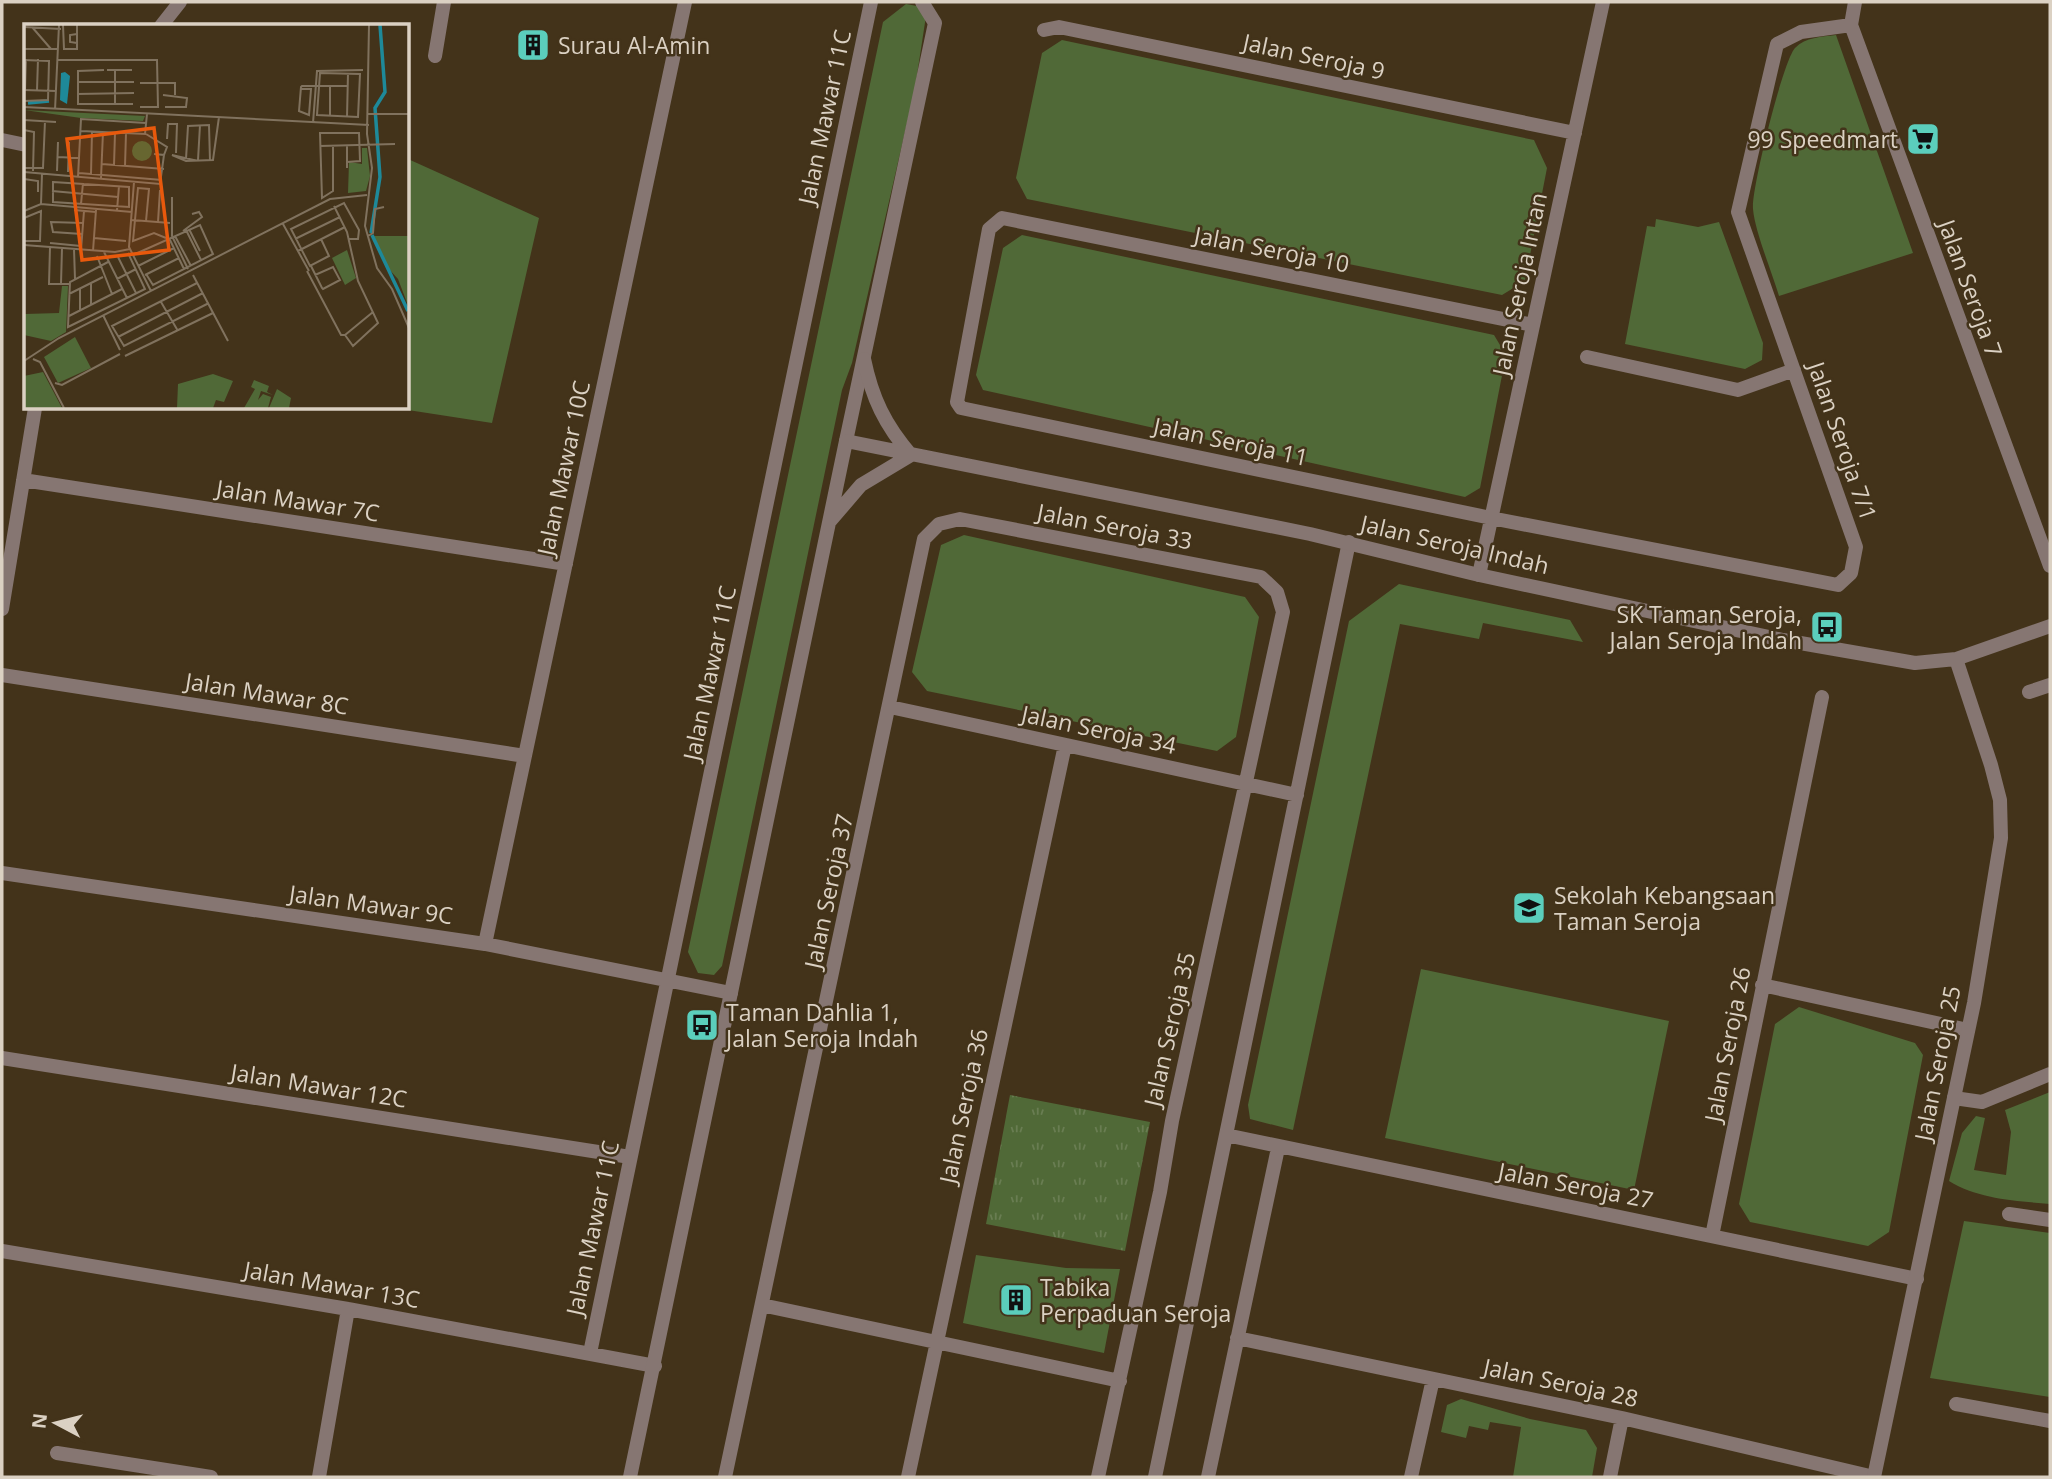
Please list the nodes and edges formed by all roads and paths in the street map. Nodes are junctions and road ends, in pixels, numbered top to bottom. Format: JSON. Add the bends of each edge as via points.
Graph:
{"nodes":[{"id":1,"x":180,"y":2,"type":"edge"},
{"id":2,"x":444,"y":2,"type":"edge"},
{"id":3,"x":685,"y":2,"type":"edge"},
{"id":4,"x":871,"y":2,"type":"edge"},
{"id":5,"x":922,"y":2,"type":"edge"},
{"id":6,"x":1603,"y":2,"type":"edge"},
{"id":7,"x":1855,"y":2,"type":"edge"},
{"id":8,"x":162,"y":24,"type":"edge"},
{"id":9,"x":1851,"y":25,"type":"junction"},
{"id":10,"x":1044,"y":30,"type":"dead end"},
{"id":11,"x":435,"y":56,"type":"dead end"},
{"id":12,"x":1575,"y":133,"type":"junction"},
{"id":13,"x":2,"y":140,"type":"edge"},
{"id":14,"x":24,"y":145,"type":"edge"},
{"id":15,"x":1533,"y":325,"type":"junction"},
{"id":16,"x":1587,"y":357,"type":"dead end"},
{"id":17,"x":864,"y":359,"type":"junction"},
{"id":18,"x":1794,"y":370,"type":"junction"},
{"id":19,"x":961,"y":408,"type":"joint"},
{"id":20,"x":35,"y":410,"type":"edge"},
{"id":21,"x":846,"y":441,"type":"junction"},
{"id":22,"x":911,"y":455,"type":"junction"},
{"id":23,"x":23,"y":480,"type":"junction"},
{"id":24,"x":1491,"y":519,"type":"junction"},
{"id":25,"x":830,"y":521,"type":"junction"},
{"id":26,"x":939,"y":524,"type":"joint"},
{"id":27,"x":1349,"y":542,"type":"junction"},
{"id":28,"x":566,"y":564,"type":"junction"},
{"id":29,"x":2050,"y":566,"type":"edge"},
{"id":30,"x":1479,"y":575,"type":"junction"},
{"id":31,"x":1277,"y":592,"type":"joint"},
{"id":32,"x":2,"y":609,"type":"edge"},
{"id":33,"x":2050,"y":626,"type":"edge"},
{"id":34,"x":1956,"y":659,"type":"junction"},
{"id":35,"x":2,"y":676,"type":"edge"},
{"id":36,"x":2050,"y":685,"type":"edge"},
{"id":37,"x":2029,"y":692,"type":"dead end"},
{"id":38,"x":1822,"y":697,"type":"dead end"},
{"id":39,"x":890,"y":707,"type":"junction"},
{"id":40,"x":1065,"y":745,"type":"junction"},
{"id":41,"x":525,"y":756,"type":"junction"},
{"id":42,"x":1247,"y":784,"type":"junction"},
{"id":43,"x":1297,"y":795,"type":"junction"},
{"id":44,"x":2,"y":873,"type":"edge"},
{"id":45,"x":485,"y":944,"type":"junction"},
{"id":46,"x":668,"y":980,"type":"junction"},
{"id":47,"x":1762,"y":985,"type":"junction"},
{"id":48,"x":731,"y":993,"type":"junction"},
{"id":49,"x":1968,"y":1030,"type":"junction"},
{"id":50,"x":2,"y":1058,"type":"edge"},
{"id":51,"x":2050,"y":1074,"type":"edge"},
{"id":52,"x":1954,"y":1098,"type":"junction"},
{"id":53,"x":1226,"y":1135,"type":"junction"},
{"id":54,"x":1278,"y":1147,"type":"junction"},
{"id":55,"x":630,"y":1157,"type":"junction"},
{"id":56,"x":2009,"y":1214,"type":"dead end"},
{"id":57,"x":2050,"y":1220,"type":"edge"},
{"id":58,"x":1712,"y":1236,"type":"junction"},
{"id":59,"x":2,"y":1251,"type":"edge"},
{"id":60,"x":1917,"y":1279,"type":"junction"},
{"id":61,"x":762,"y":1305,"type":"junction"},
{"id":62,"x":348,"y":1309,"type":"junction"},
{"id":63,"x":1237,"y":1338,"type":"junction"},
{"id":64,"x":935,"y":1342,"type":"junction"},
{"id":65,"x":590,"y":1353,"type":"junction"},
{"id":66,"x":654,"y":1366,"type":"junction"},
{"id":67,"x":1433,"y":1378,"type":"junction"},
{"id":68,"x":1119,"y":1381,"type":"junction"},
{"id":69,"x":1956,"y":1404,"type":"dead end"},
{"id":70,"x":1622,"y":1418,"type":"junction"},
{"id":71,"x":2050,"y":1421,"type":"edge"},
{"id":72,"x":57,"y":1453,"type":"dead end"},
{"id":73,"x":1817,"y":1470,"type":"edge"},
{"id":74,"x":211,"y":1477,"type":"edge"},
{"id":75,"x":319,"y":1477,"type":"edge"},
{"id":76,"x":630,"y":1477,"type":"edge"},
{"id":77,"x":725,"y":1477,"type":"edge"},
{"id":78,"x":908,"y":1477,"type":"edge"},
{"id":79,"x":1098,"y":1477,"type":"edge"},
{"id":80,"x":1155,"y":1477,"type":"edge"},
{"id":81,"x":1208,"y":1477,"type":"edge"},
{"id":82,"x":1411,"y":1477,"type":"edge"},
{"id":83,"x":1610,"y":1477,"type":"edge"},
{"id":84,"x":1874,"y":1477,"type":"edge"}],
"edges":[{"from":1,"to":8,"type":"street"},
{"from":2,"to":11,"type":"street"},
{"from":3,"to":28,"type":"street","name":"Jalan Mawar 10C"},
{"from":4,"to":46,"type":"street","name":"Jalan Mawar 11C"},
{"from":5,"to":17,"type":"street","via":[[936,23]]},
{"from":6,"to":12,"type":"street","name":"Jalan Seroja Intan"},
{"from":7,"to":9,"type":"street"},
{"from":9,"to":18,"type":"street","name":"Jalan Seroja 7/1","via":[[1801,32],[1777,44],[1738,212]]},
{"from":9,"to":29,"type":"street","name":"Jalan Seroja 7"},
{"from":10,"to":12,"type":"street","name":"Jalan Seroja 9","via":[[1059,27]]},
{"from":12,"to":15,"type":"street","name":"Jalan Seroja Intan"},
{"from":13,"to":14,"type":"street"},
{"from":15,"to":19,"type":"street","name":"Jalan Seroja 10","via":[[1002,218],[989,229],[957,393]]},
{"from":15,"to":24,"type":"street","name":"Jalan Seroja Intan"},
{"from":16,"to":18,"type":"street","via":[[1738,390]]},
{"from":17,"to":21,"type":"street"},
{"from":17,"to":22,"type":"street","via":[[871,392],[885,423]]},
{"from":18,"to":24,"type":"street","name":"Jalan Seroja 7/1","via":[[1856,547],[1851,573],[1838,584]]},
{"from":19,"to":24,"type":"street","name":"Jalan Seroja 11"},
{"from":20,"to":23,"type":"street"},
{"from":21,"to":22,"type":"street","name":"Jalan Seroja Indah"},
{"from":21,"to":25,"type":"street"},
{"from":22,"to":25,"type":"street","via":[[861,485]]},
{"from":22,"to":27,"type":"street","name":"Jalan Seroja Indah"},
{"from":23,"to":28,"type":"street","name":"Jalan Mawar 7C"},
{"from":23,"to":32,"type":"street"},
{"from":24,"to":30,"type":"street","name":"Jalan Seroja Intan"},
{"from":25,"to":48,"type":"street"},
{"from":26,"to":31,"type":"street","name":"Jalan Seroja 33","via":[[960,519],[1261,577]]},
{"from":26,"to":39,"type":"street","name":"Jalan Seroja 37","via":[[924,540]]},
{"from":27,"to":30,"type":"street","name":"Jalan Seroja Indah"},
{"from":27,"to":43,"type":"street"},
{"from":28,"to":41,"type":"street","name":"Jalan Mawar 10C"},
{"from":30,"to":34,"type":"street","name":"Jalan Seroja Indah","via":[[1820,647],[1915,663]]},
{"from":31,"to":42,"type":"street","name":"Jalan Seroja 35","via":[[1283,612]]},
{"from":33,"to":34,"type":"street","name":"Jalan Seroja Indah"},
{"from":34,"to":49,"type":"street","name":"Jalan Seroja 25","via":[[2000,800],[2001,838]]},
{"from":35,"to":41,"type":"street","name":"Jalan Mawar 8C"},
{"from":36,"to":37,"type":"street"},
{"from":38,"to":47,"type":"street","name":"Jalan Seroja 26"},
{"from":39,"to":40,"type":"street","name":"Jalan Seroja 34"},
{"from":39,"to":61,"type":"street","name":"Jalan Seroja 37"},
{"from":40,"to":42,"type":"street","name":"Jalan Seroja 34"},
{"from":40,"to":64,"type":"street","name":"Jalan Seroja 36"},
{"from":41,"to":45,"type":"street","name":"Jalan Mawar 10C"},
{"from":42,"to":43,"type":"street","name":"Jalan Seroja 34"},
{"from":42,"to":68,"type":"street","name":"Jalan Seroja 35"},
{"from":43,"to":53,"type":"street"},
{"from":44,"to":45,"type":"street","name":"Jalan Mawar 9C"},
{"from":45,"to":46,"type":"street","name":"Jalan Mawar 9C"},
{"from":46,"to":48,"type":"street","name":"Jalan Mawar 9C"},
{"from":46,"to":55,"type":"street","name":"Jalan Mawar 11C"},
{"from":47,"to":49,"type":"street"},
{"from":47,"to":58,"type":"street","name":"Jalan Seroja 26"},
{"from":48,"to":66,"type":"street"},
{"from":49,"to":52,"type":"street","name":"Jalan Seroja 25"},
{"from":50,"to":55,"type":"street","name":"Jalan Mawar 12C"},
{"from":51,"to":52,"type":"street","via":[[1982,1102]]},
{"from":52,"to":60,"type":"street","name":"Jalan Seroja 25"},
{"from":53,"to":54,"type":"street","name":"Jalan Seroja 27"},
{"from":53,"to":80,"type":"street"},
{"from":54,"to":58,"type":"street","name":"Jalan Seroja 27"},
{"from":54,"to":63,"type":"street"},
{"from":55,"to":65,"type":"street","name":"Jalan Mawar 11C"},
{"from":56,"to":57,"type":"street"},
{"from":58,"to":60,"type":"street","name":"Jalan Seroja 27"},
{"from":59,"to":62,"type":"street","name":"Jalan Mawar 13C"},
{"from":60,"to":84,"type":"street","name":"Jalan Seroja 25"},
{"from":61,"to":64,"type":"street"},
{"from":61,"to":77,"type":"street","name":"Jalan Seroja 37"},
{"from":62,"to":65,"type":"street","name":"Jalan Mawar 13C"},
{"from":62,"to":75,"type":"street"},
{"from":63,"to":67,"type":"street","name":"Jalan Seroja 28"},
{"from":63,"to":81,"type":"street"},
{"from":64,"to":68,"type":"street"},
{"from":64,"to":78,"type":"street","name":"Jalan Seroja 36"},
{"from":65,"to":66,"type":"street","name":"Jalan Mawar 13C"},
{"from":66,"to":76,"type":"street"},
{"from":67,"to":70,"type":"street","name":"Jalan Seroja 28"},
{"from":67,"to":82,"type":"street"},
{"from":68,"to":79,"type":"street","name":"Jalan Seroja 35"},
{"from":69,"to":71,"type":"street"},
{"from":70,"to":73,"type":"street","name":"Jalan Seroja 28"},
{"from":70,"to":83,"type":"street"},
{"from":72,"to":74,"type":"street"},
{"from":73,"to":84,"type":"street","name":"Jalan Seroja 28"}]}
